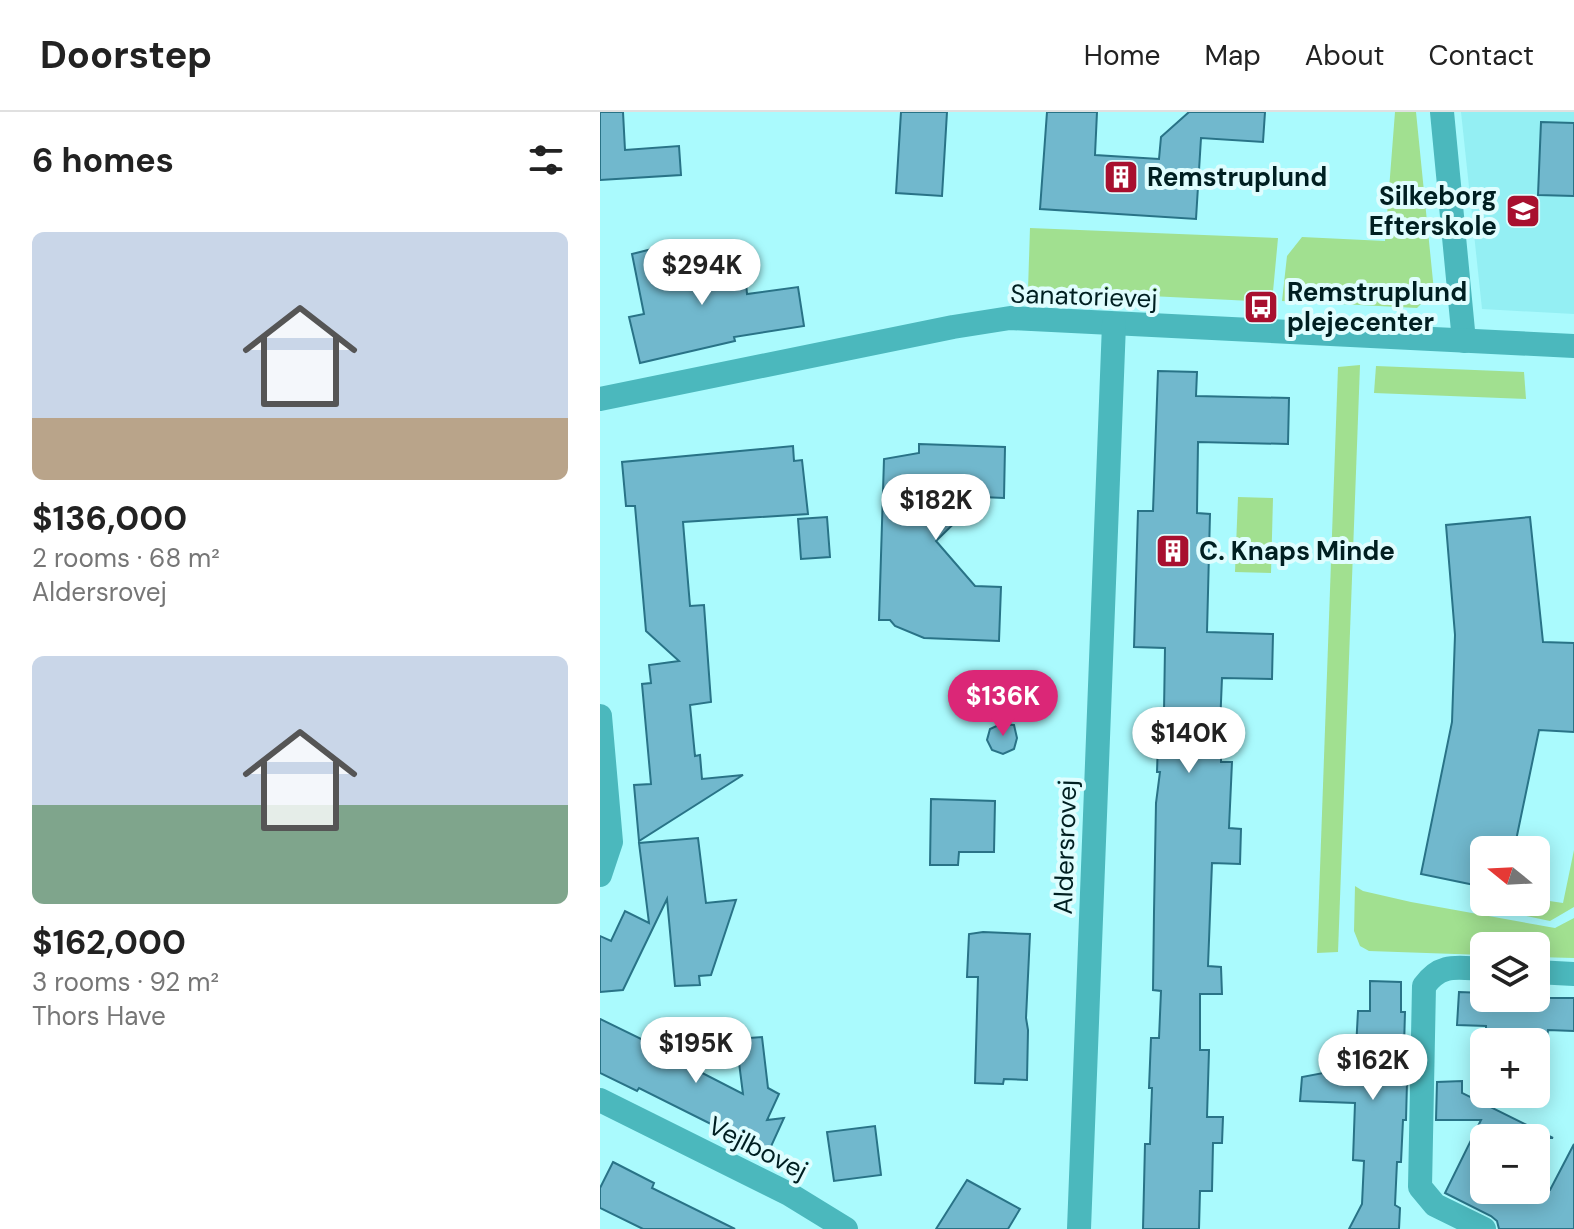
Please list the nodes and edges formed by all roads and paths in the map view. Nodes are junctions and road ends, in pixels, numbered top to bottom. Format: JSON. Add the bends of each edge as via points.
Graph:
{"nodes":[{"id":1,"x":1442,"y":112,"type":"edge"},
{"id":2,"x":1114,"y":324,"type":"junction"},
{"id":3,"x":1464,"y":341,"type":"junction"},
{"id":4,"x":1574,"y":346,"type":"edge"},
{"id":5,"x":600,"y":399,"type":"edge"},
{"id":6,"x":600,"y":716,"type":"edge"},
{"id":7,"x":600,"y":875,"type":"edge"},
{"id":8,"x":1470,"y":968,"type":"edge"},
{"id":9,"x":1550,"y":973,"type":"edge"},
{"id":10,"x":1574,"y":974,"type":"edge"},
{"id":11,"x":600,"y":1100,"type":"edge"},
{"id":12,"x":846,"y":1229,"type":"edge"},
{"id":13,"x":1079,"y":1229,"type":"edge"},
{"id":14,"x":1484,"y":1229,"type":"edge"}],
"edges":[{"from":1,"to":3,"type":"street"},
{"from":2,"to":3,"type":"street","name":"Sanatorievej"},
{"from":2,"to":5,"type":"street","name":"Sanatorievej","via":[[1010,318],[967,324]]},
{"from":2,"to":13,"type":"street","name":"Aldersrovej"},
{"from":3,"to":4,"type":"street","name":"Sanatorievej"},
{"from":6,"to":7,"type":"street","via":[[611,842]]},
{"from":8,"to":14,"type":"street","via":[[1447,967],[1433,973],[1424,986],[1420,1187],[1435,1205]]},
{"from":9,"to":10,"type":"street"},
{"from":11,"to":12,"type":"street","name":"Vejlbovej","via":[[789,1194]]}]}
